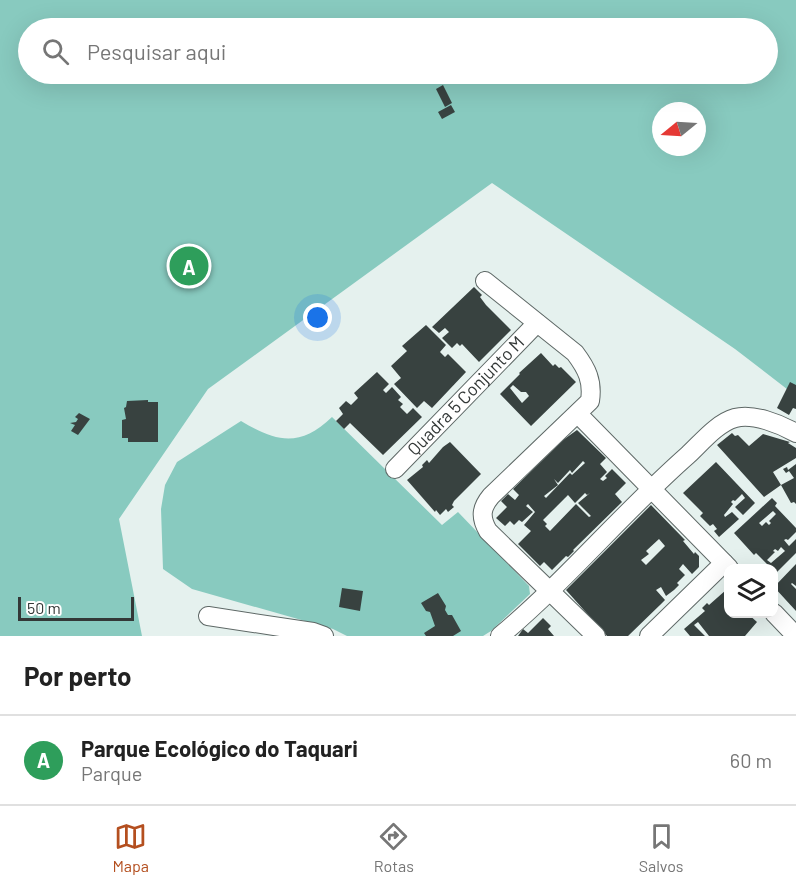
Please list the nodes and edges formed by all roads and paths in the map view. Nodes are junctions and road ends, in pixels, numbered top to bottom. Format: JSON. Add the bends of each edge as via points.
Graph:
{"nodes":[{"id":1,"x":485,"y":280,"type":"dead end"},
{"id":2,"x":537,"y":323,"type":"junction"},
{"id":3,"x":578,"y":414,"type":"junction"},
{"id":4,"x":796,"y":433,"type":"edge"},
{"id":5,"x":394,"y":470,"type":"dead end"},
{"id":6,"x":650,"y":489,"type":"junction"},
{"id":7,"x":724,"y":564,"type":"edge"},
{"id":8,"x":724,"y":568,"type":"edge"},
{"id":9,"x":549,"y":590,"type":"junction"},
{"id":10,"x":208,"y":616,"type":"dead end"},
{"id":11,"x":778,"y":617,"type":"edge"},
{"id":12,"x":793,"y":633,"type":"edge"},
{"id":13,"x":324,"y":636,"type":"edge"},
{"id":14,"x":500,"y":636,"type":"edge"},
{"id":15,"x":596,"y":636,"type":"edge"},
{"id":16,"x":649,"y":636,"type":"edge"}],
"edges":[{"from":1,"to":2,"type":"street","name":"Quadra 5 Conjunto M"},
{"from":2,"to":3,"type":"street","name":"Quadra 5 Conjunto M","via":[[563,341],[586,367],[592,386],[590,401]]},
{"from":2,"to":5,"type":"street","name":"Quadra 5 Conjunto M"},
{"from":3,"to":6,"type":"street"},
{"from":3,"to":9,"type":"street","name":"Quadra 5 Conjunto M","via":[[483,505],[482,522],[488,531]]},
{"from":4,"to":6,"type":"street","via":[[760,419],[736,418],[726,422]]},
{"from":6,"to":7,"type":"street"},
{"from":6,"to":9,"type":"street"},
{"from":8,"to":16,"type":"street"},
{"from":9,"to":14,"type":"street"},
{"from":9,"to":15,"type":"street"},
{"from":10,"to":13,"type":"street"},
{"from":11,"to":12,"type":"street"}]}
